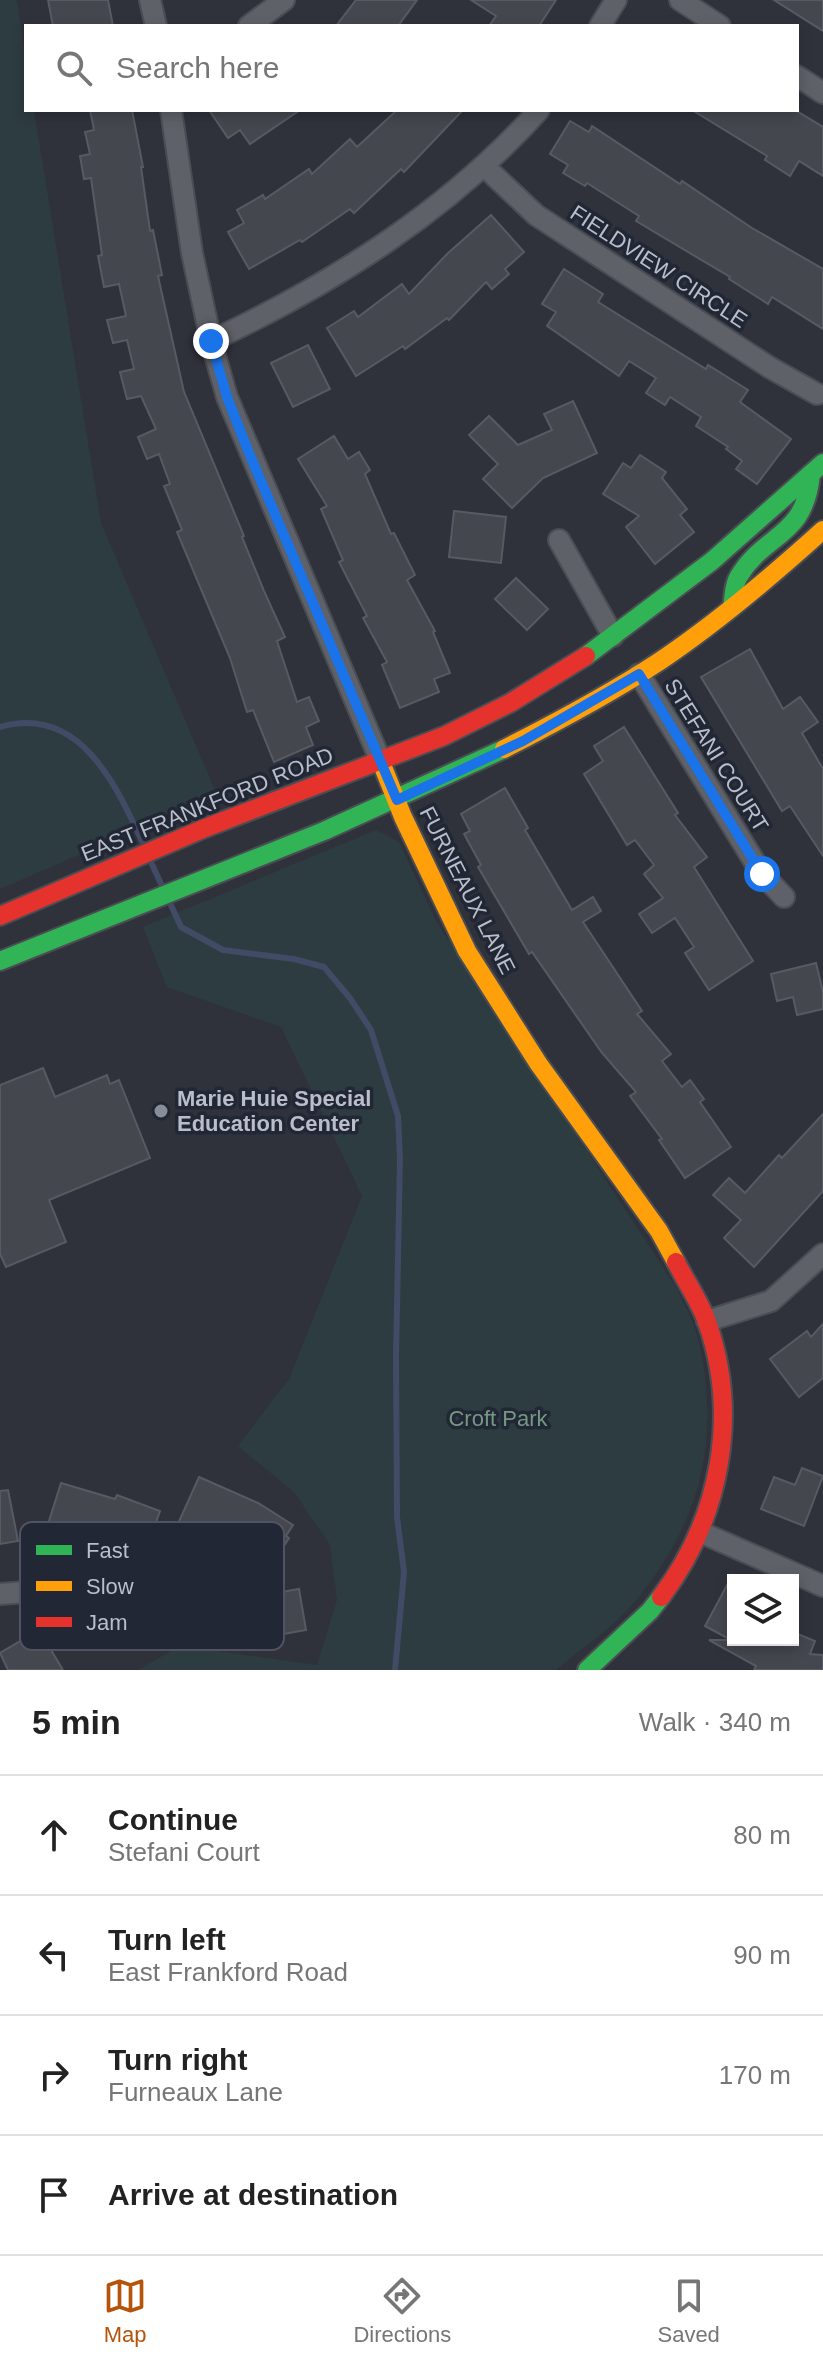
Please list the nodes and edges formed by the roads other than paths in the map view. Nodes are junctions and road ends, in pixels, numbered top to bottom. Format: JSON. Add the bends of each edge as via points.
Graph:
{"nodes":[{"id":1,"x":150,"y":0,"type":"edge"},
{"id":2,"x":284,"y":0,"type":"edge"},
{"id":3,"x":616,"y":0,"type":"edge"},
{"id":4,"x":680,"y":0,"type":"edge"},
{"id":5,"x":156,"y":24,"type":"edge"},
{"id":6,"x":252,"y":24,"type":"edge"},
{"id":7,"x":601,"y":24,"type":"edge"},
{"id":8,"x":717,"y":24,"type":"edge"},
{"id":9,"x":799,"y":77,"type":"edge"},
{"id":10,"x":823,"y":93,"type":"edge"},
{"id":11,"x":171,"y":112,"type":"edge"},
{"id":12,"x":537,"y":112,"type":"edge"},
{"id":13,"x":484,"y":166,"type":"junction"},
{"id":14,"x":211,"y":341,"type":"junction"},
{"id":15,"x":817,"y":394,"type":"dead end"},
{"id":16,"x":817,"y":469,"type":"edge"},
{"id":17,"x":823,"y":530,"type":"edge"},
{"id":18,"x":559,"y":540,"type":"dead end"},
{"id":19,"x":732,"y":607,"type":"junction"},
{"id":20,"x":613,"y":636,"type":"junction"},
{"id":21,"x":639,"y":674,"type":"junction"},
{"id":22,"x":381,"y":762,"type":"junction"},
{"id":23,"x":397,"y":800,"type":"junction"},
{"id":24,"x":784,"y":897,"type":"dead end"},
{"id":25,"x":0,"y":916,"type":"edge"},
{"id":26,"x":0,"y":961,"type":"edge"},
{"id":27,"x":823,"y":1254,"type":"edge"},
{"id":28,"x":707,"y":1321,"type":"junction"},
{"id":29,"x":700,"y":1532,"type":"junction"},
{"id":30,"x":823,"y":1586,"type":"edge"},
{"id":31,"x":20,"y":1593,"type":"edge"},
{"id":32,"x":0,"y":1594,"type":"edge"},
{"id":33,"x":587,"y":1670,"type":"edge"}],
"edges":[{"from":1,"to":5,"type":"street"},
{"from":2,"to":6,"type":"street"},
{"from":3,"to":7,"type":"street"},
{"from":4,"to":8,"type":"street"},
{"from":9,"to":10,"type":"street"},
{"from":11,"to":14,"type":"street","name":"FURNEAUX LANE"},
{"from":12,"to":13,"type":"street"},
{"from":13,"to":14,"type":"street","via":[[406,229],[332,279]]},
{"from":13,"to":15,"type":"street","name":"FIELDVIEW CIRCLE","via":[[536,215]]},
{"from":14,"to":22,"type":"street","name":"FURNEAUX LANE","via":[[249,453]]},
{"from":16,"to":19,"type":"main road","via":[[803,512],[741,574]]},
{"from":16,"to":20,"type":"main road","name":"EAST FRANKFORD ROAD","via":[[752,528]]},
{"from":17,"to":19,"type":"main road"},
{"from":18,"to":20,"type":"street"},
{"from":19,"to":21,"type":"main road"},
{"from":20,"to":22,"type":"main road","name":"EAST FRANKFORD ROAD","via":[[510,703]]},
{"from":21,"to":23,"type":"main road","via":[[523,741]]},
{"from":21,"to":24,"type":"street","name":"STEFANI COURT","via":[[762,874]]},
{"from":22,"to":23,"type":"main road","name":"FURNEAUX LANE"},
{"from":22,"to":25,"type":"main road","name":"EAST FRANKFORD ROAD"},
{"from":23,"to":26,"type":"main road"},
{"from":23,"to":28,"type":"main road","name":"FURNEAUX LANE","via":[[467,951],[538,1063],[659,1231]]},
{"from":27,"to":28,"type":"street","via":[[771,1301]]},
{"from":28,"to":29,"type":"main road","name":"FURNEAUX LANE","via":[[725,1424],[718,1474]]},
{"from":29,"to":30,"type":"street"},
{"from":29,"to":33,"type":"main road","name":"FURNEAUX LANE","via":[[650,1611]]},
{"from":31,"to":32,"type":"street"}]}
